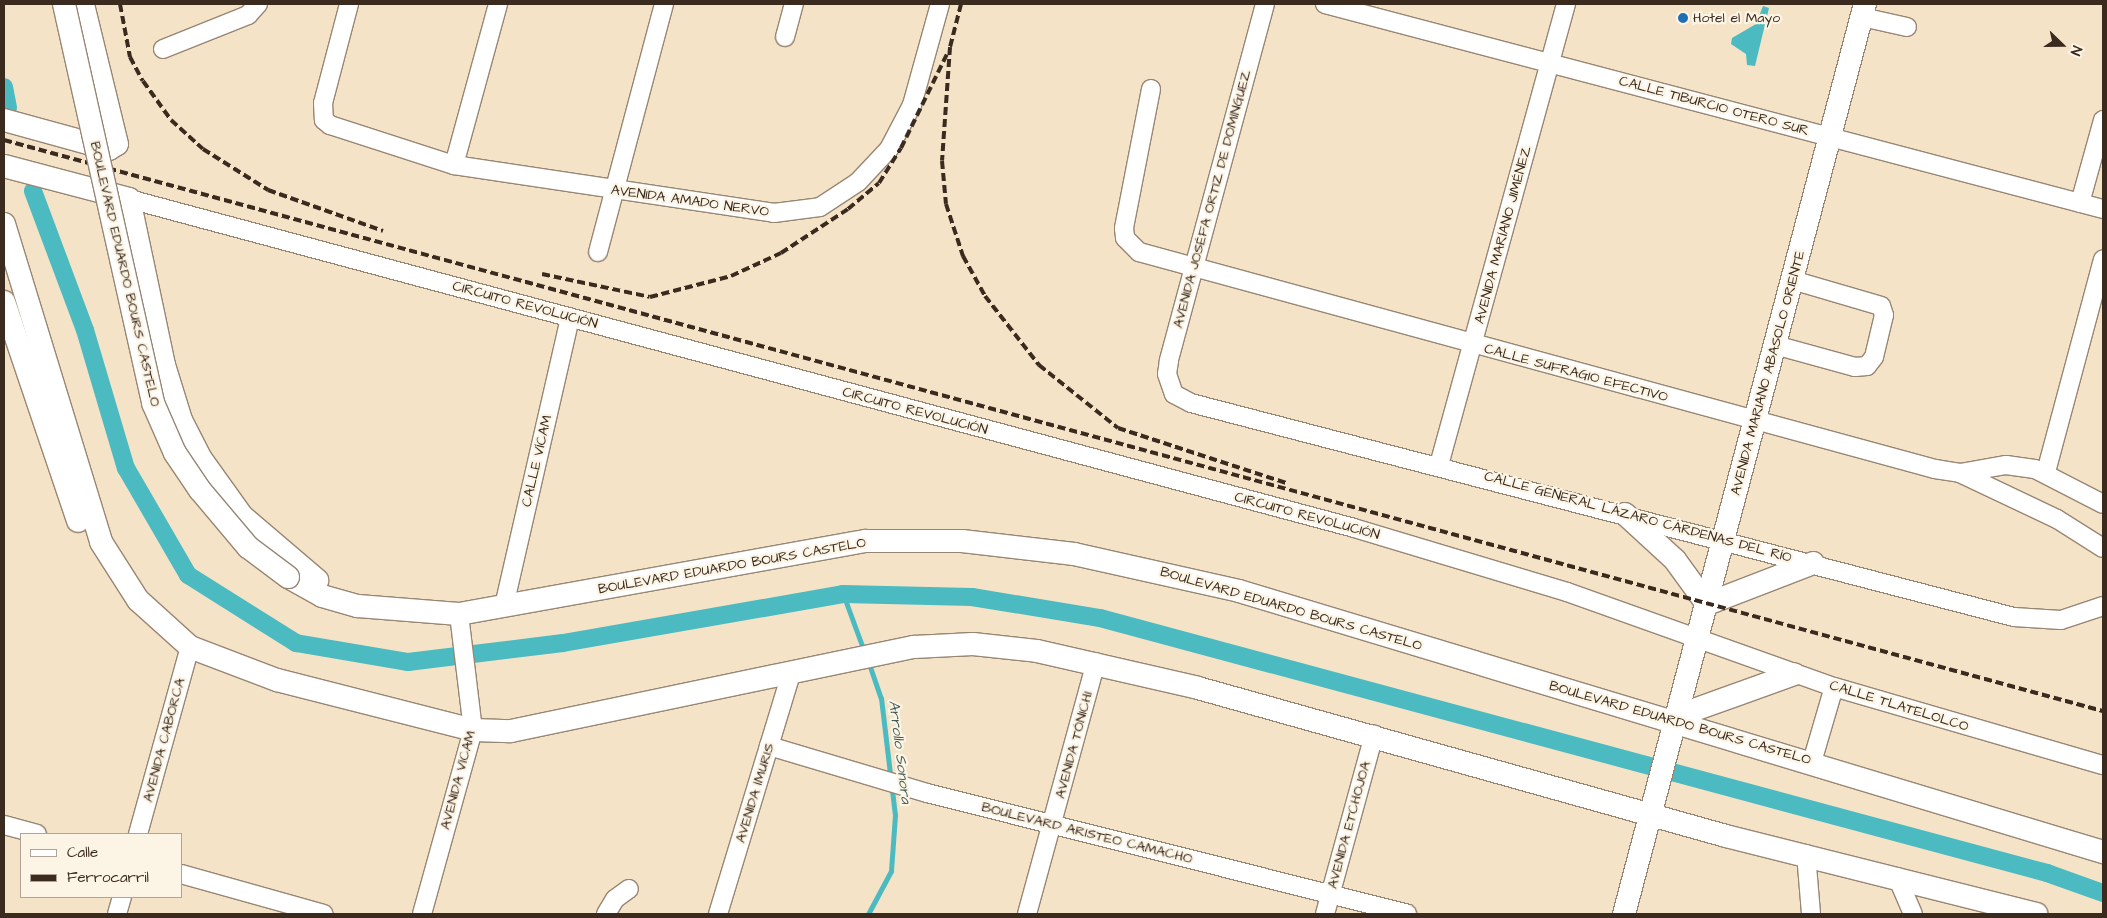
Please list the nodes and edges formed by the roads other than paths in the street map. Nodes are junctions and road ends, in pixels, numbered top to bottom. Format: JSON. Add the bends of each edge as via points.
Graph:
{"nodes":[{"id":1,"x":64,"y":4,"type":"edge"},
{"id":2,"x":83,"y":4,"type":"edge"},
{"id":3,"x":258,"y":4,"type":"edge"},
{"id":4,"x":349,"y":4,"type":"edge"},
{"id":5,"x":498,"y":4,"type":"edge"},
{"id":6,"x":664,"y":4,"type":"edge"},
{"id":7,"x":794,"y":4,"type":"edge"},
{"id":8,"x":940,"y":4,"type":"edge"},
{"id":9,"x":1265,"y":4,"type":"edge"},
{"id":10,"x":1325,"y":4,"type":"edge"},
{"id":11,"x":1566,"y":4,"type":"edge"},
{"id":12,"x":1863,"y":10,"type":"edge"},
{"id":13,"x":1907,"y":28,"type":"dead end"},
{"id":14,"x":785,"y":37,"type":"dead end"},
{"id":15,"x":163,"y":49,"type":"dead end"},
{"id":16,"x":1550,"y":62,"type":"junction"},
{"id":17,"x":1151,"y":89,"type":"dead end"},
{"id":18,"x":4,"y":120,"type":"edge"},
{"id":19,"x":2103,"y":120,"type":"edge"},
{"id":20,"x":1830,"y":136,"type":"junction"},
{"id":21,"x":454,"y":165,"type":"junction"},
{"id":22,"x":4,"y":166,"type":"edge"},
{"id":23,"x":613,"y":190,"type":"junction"},
{"id":24,"x":128,"y":198,"type":"junction"},
{"id":25,"x":2080,"y":203,"type":"junction"},
{"id":26,"x":2103,"y":209,"type":"edge"},
{"id":27,"x":4,"y":224,"type":"edge"},
{"id":28,"x":598,"y":252,"type":"dead end"},
{"id":29,"x":2103,"y":260,"type":"edge"},
{"id":30,"x":1193,"y":269,"type":"junction"},
{"id":31,"x":1792,"y":280,"type":"junction"},
{"id":32,"x":4,"y":310,"type":"edge"},
{"id":33,"x":570,"y":317,"type":"junction"},
{"id":34,"x":1473,"y":346,"type":"junction"},
{"id":35,"x":1775,"y":346,"type":"junction"},
{"id":36,"x":1174,"y":394,"type":"joint"},
{"id":37,"x":1754,"y":422,"type":"junction"},
{"id":38,"x":1439,"y":465,"type":"junction"},
{"id":39,"x":2046,"y":472,"type":"junction"},
{"id":40,"x":1960,"y":473,"type":"junction"},
{"id":41,"x":2103,"y":504,"type":"edge"},
{"id":42,"x":1626,"y":514,"type":"junction"},
{"id":43,"x":1724,"y":540,"type":"junction"},
{"id":44,"x":2103,"y":548,"type":"edge"},
{"id":45,"x":1813,"y":563,"type":"junction"},
{"id":46,"x":138,"y":600,"type":"junction"},
{"id":47,"x":1707,"y":604,"type":"junction"},
{"id":48,"x":358,"y":606,"type":"junction"},
{"id":49,"x":504,"y":606,"type":"junction"},
{"id":50,"x":2103,"y":606,"type":"edge"},
{"id":51,"x":460,"y":619,"type":"junction"},
{"id":52,"x":1698,"y":638,"type":"junction"},
{"id":53,"x":190,"y":646,"type":"junction"},
{"id":54,"x":1096,"y":662,"type":"junction"},
{"id":55,"x":792,"y":671,"type":"junction"},
{"id":56,"x":1794,"y":674,"type":"junction"},
{"id":57,"x":1834,"y":687,"type":"junction"},
{"id":58,"x":473,"y":725,"type":"junction"},
{"id":59,"x":1674,"y":727,"type":"junction"},
{"id":60,"x":1374,"y":735,"type":"junction"},
{"id":61,"x":769,"y":746,"type":"junction"},
{"id":62,"x":1812,"y":762,"type":"junction"},
{"id":63,"x":2103,"y":765,"type":"edge"},
{"id":64,"x":1653,"y":809,"type":"junction"},
{"id":65,"x":4,"y":825,"type":"edge"},
{"id":66,"x":1053,"y":825,"type":"junction"},
{"id":67,"x":33,"y":833,"type":"edge"},
{"id":68,"x":138,"y":833,"type":"edge"},
{"id":69,"x":2103,"y":852,"type":"edge"},
{"id":70,"x":1806,"y":854,"type":"junction"},
{"id":71,"x":182,"y":874,"type":"edge"},
{"id":72,"x":1897,"y":877,"type":"junction"},
{"id":73,"x":629,"y":889,"type":"dead end"},
{"id":74,"x":1330,"y":895,"type":"junction"},
{"id":75,"x":122,"y":898,"type":"edge"},
{"id":76,"x":117,"y":914,"type":"edge"},
{"id":77,"x":324,"y":914,"type":"edge"},
{"id":78,"x":422,"y":914,"type":"edge"},
{"id":79,"x":606,"y":914,"type":"edge"},
{"id":80,"x":718,"y":914,"type":"edge"},
{"id":81,"x":1027,"y":914,"type":"edge"},
{"id":82,"x":1325,"y":914,"type":"edge"},
{"id":83,"x":1407,"y":914,"type":"edge"},
{"id":84,"x":1624,"y":914,"type":"edge"},
{"id":85,"x":1811,"y":914,"type":"edge"},
{"id":86,"x":1913,"y":914,"type":"edge"},
{"id":87,"x":2036,"y":914,"type":"edge"}],
"edges":[{"from":1,"to":48,"type":"main road","name":"BOULEVARD EDUARDO BOURS CASTELO","bridge":true,"via":[[153,403],[175,453],[200,490],[248,547],[288,577],[322,596]]},
{"from":2,"to":18,"type":"main road","via":[[117,144],[109,149]]},
{"from":3,"to":15,"type":"street","via":[[248,16]]},
{"from":4,"to":21,"type":"street","name":"AVENIDA AMADO NERVO","via":[[323,102],[324,120],[336,128]]},
{"from":5,"to":21,"type":"street"},
{"from":6,"to":23,"type":"street"},
{"from":7,"to":14,"type":"street"},
{"from":8,"to":23,"type":"street","name":"AVENIDA AMADO NERVO","via":[[904,125],[875,166],[842,195],[820,207],[774,213]]},
{"from":9,"to":30,"type":"street","name":"AVENIDA JOSÉFA ORTIZ DE DOMÍNGUEZ"},
{"from":10,"to":16,"type":"street","name":"CALLE TIBURCIO OTERO SUR"},
{"from":11,"to":16,"type":"street","name":"AVENIDA MARÍANO JIMÉNEZ"},
{"from":12,"to":13,"type":"street"},
{"from":12,"to":20,"type":"main road","name":"AVENIDA MARIANO ABASOLO ORIENTE"},
{"from":16,"to":20,"type":"street","name":"CALLE TIBURCIO OTERO SUR"},
{"from":16,"to":34,"type":"street","name":"AVENIDA MARÍANO JIMÉNEZ"},
{"from":17,"to":30,"type":"street","name":"CALLE SUFRAGIO EFECTIVO","via":[[1125,238],[1139,252]]},
{"from":19,"to":25,"type":"street"},
{"from":20,"to":25,"type":"street","name":"CALLE TIBURCIO OTERO SUR"},
{"from":20,"to":31,"type":"main road","name":"AVENIDA MARIANO ABASOLO ORIENTE"},
{"from":21,"to":23,"type":"street","name":"AVENIDA AMADO NERVO"},
{"from":22,"to":24,"type":"main road"},
{"from":23,"to":28,"type":"street"},
{"from":24,"to":33,"type":"street","name":"CIRCUITO REVOLUCIÓN"},
{"from":24,"to":48,"type":"main road","via":[[164,365],[182,420],[201,459],[242,516],[272,546]]},
{"from":25,"to":26,"type":"street","name":"CALLE TIBURCIO OTERO SUR"},
{"from":27,"to":46,"type":"main road","via":[[101,542]]},
{"from":29,"to":39,"type":"street"},
{"from":30,"to":34,"type":"street","name":"CALLE SUFRAGIO EFECTIVO"},
{"from":30,"to":36,"type":"street","name":"AVENIDA JOSÉFA ORTIZ DE DOMÍNGUEZ","via":[[1167,374]]},
{"from":31,"to":35,"type":"main road","name":"AVENIDA MARIANO ABASOLO ORIENTE"},
{"from":31,"to":35,"type":"street","via":[[1881,306],[1884,315],[1874,357],[1867,366],[1855,367]]},
{"from":32,"to":46,"type":"main road","via":[[74,513],[109,570]]},
{"from":33,"to":49,"type":"street","name":"CALLE VÍCAM"},
{"from":33,"to":52,"type":"street","name":"CIRCUITO REVOLUCIÓN","via":[[1354,528],[1567,592]]},
{"from":34,"to":37,"type":"street","name":"CALLE SUFRAGIO EFECTIVO"},
{"from":34,"to":38,"type":"street","name":"AVENIDA MARÍANO JIMÉNEZ"},
{"from":35,"to":37,"type":"main road","name":"AVENIDA MARIANO ABASOLO ORIENTE"},
{"from":36,"to":38,"type":"street","name":"CALLE GENERAL LÁZARO CÁRDENAS DEL RÍO","via":[[1191,403]]},
{"from":37,"to":40,"type":"street","name":"CALLE SUFRAGIO EFECTIVO"},
{"from":37,"to":43,"type":"main road","name":"AVENIDA MARIANO ABASOLO ORIENTE"},
{"from":38,"to":42,"type":"street","name":"CALLE GENERAL LÁZARO CÁRDENAS DEL RÍO"},
{"from":39,"to":40,"type":"street","name":"CALLE SUFRAGIO EFECTIVO","via":[[2006,465]]},
{"from":39,"to":41,"type":"street","name":"CALLE SUFRAGIO EFECTIVO"},
{"from":40,"to":44,"type":"street","name":"CALLE SUFRAGIO EFECTIVO","via":[[2057,518]]},
{"from":42,"to":43,"type":"street","name":"CALLE GENERAL LÁZARO CÁRDENAS DEL RÍO"},
{"from":42,"to":47,"type":"main road","via":[[1675,560]]},
{"from":43,"to":45,"type":"street","name":"CALLE GENERAL LÁZARO CÁRDENAS DEL RÍO"},
{"from":43,"to":47,"type":"main road","name":"AVENIDA MARIANO ABASOLO ORIENTE"},
{"from":45,"to":47,"type":"main road"},
{"from":45,"to":50,"type":"street","name":"CALLE GENERAL LÁZARO CÁRDENAS DEL RÍO","via":[[2037,621],[2061,620]]},
{"from":46,"to":53,"type":"main road"},
{"from":47,"to":52,"type":"main road","name":"AVENIDA MARIANO ABASOLO ORIENTE"},
{"from":48,"to":51,"type":"main road","name":"BOULEVARD EDUARDO BOURS CASTELO"},
{"from":49,"to":51,"type":"main road","name":"BOULEVARD EDUARDO BOURS CASTELO"},
{"from":49,"to":59,"type":"main road","name":"BOULEVARD EDUARDO BOURS CASTELO","via":[[832,545],[928,540],[1034,548],[1146,567],[1239,591]]},
{"from":51,"to":58,"type":"street","name":"AVENIDA VÍCAM"},
{"from":52,"to":56,"type":"street","name":"CALLE TLATELOLCO"},
{"from":52,"to":59,"type":"main road","name":"AVENIDA MARIANO ABASOLO ORIENTE"},
{"from":53,"to":58,"type":"main road","via":[[277,680]]},
{"from":53,"to":68,"type":"street","name":"AVENIDA CABORCA"},
{"from":54,"to":55,"type":"main road","via":[[1015,648],[955,644],[887,651]]},
{"from":54,"to":60,"type":"main road"},
{"from":54,"to":66,"type":"street","name":"AVENIDA TÓNICHI"},
{"from":55,"to":58,"type":"main road","via":[[530,728]]},
{"from":55,"to":61,"type":"street","name":"AVENIDA ÍMURIS"},
{"from":56,"to":57,"type":"street","name":"CALLE TLATELOLCO"},
{"from":56,"to":59,"type":"main road"},
{"from":57,"to":62,"type":"street"},
{"from":57,"to":63,"type":"street","name":"CALLE TLATELOLCO"},
{"from":58,"to":78,"type":"street","name":"AVENIDA VÍCAM"},
{"from":59,"to":62,"type":"main road","name":"BOULEVARD EDUARDO BOURS CASTELO"},
{"from":59,"to":64,"type":"main road","name":"AVENIDA MARIANO ABASOLO ORIENTE"},
{"from":60,"to":64,"type":"main road"},
{"from":60,"to":74,"type":"street","name":"AVENIDA ETCHOJOA"},
{"from":61,"to":66,"type":"street","name":"BOULEVARD ARISTEO CAMACHO"},
{"from":61,"to":80,"type":"street","name":"AVENIDA ÍMURIS"},
{"from":62,"to":69,"type":"main road","name":"BOULEVARD EDUARDO BOURS CASTELO"},
{"from":64,"to":70,"type":"main road"},
{"from":64,"to":84,"type":"main road","name":"AVENIDA MARIANO ABASOLO ORIENTE"},
{"from":65,"to":67,"type":"street"},
{"from":66,"to":74,"type":"street","name":"BOULEVARD ARISTEO CAMACHO"},
{"from":66,"to":81,"type":"street","name":"AVENIDA TÓNICHI"},
{"from":70,"to":72,"type":"main road"},
{"from":70,"to":85,"type":"street"},
{"from":71,"to":77,"type":"street"},
{"from":72,"to":86,"type":"street"},
{"from":72,"to":87,"type":"main road"},
{"from":73,"to":79,"type":"street","via":[[615,899]]},
{"from":74,"to":82,"type":"street","name":"AVENIDA ETCHOJOA"},
{"from":74,"to":83,"type":"street","name":"BOULEVARD ARISTEO CAMACHO"},
{"from":75,"to":76,"type":"street"}]}
